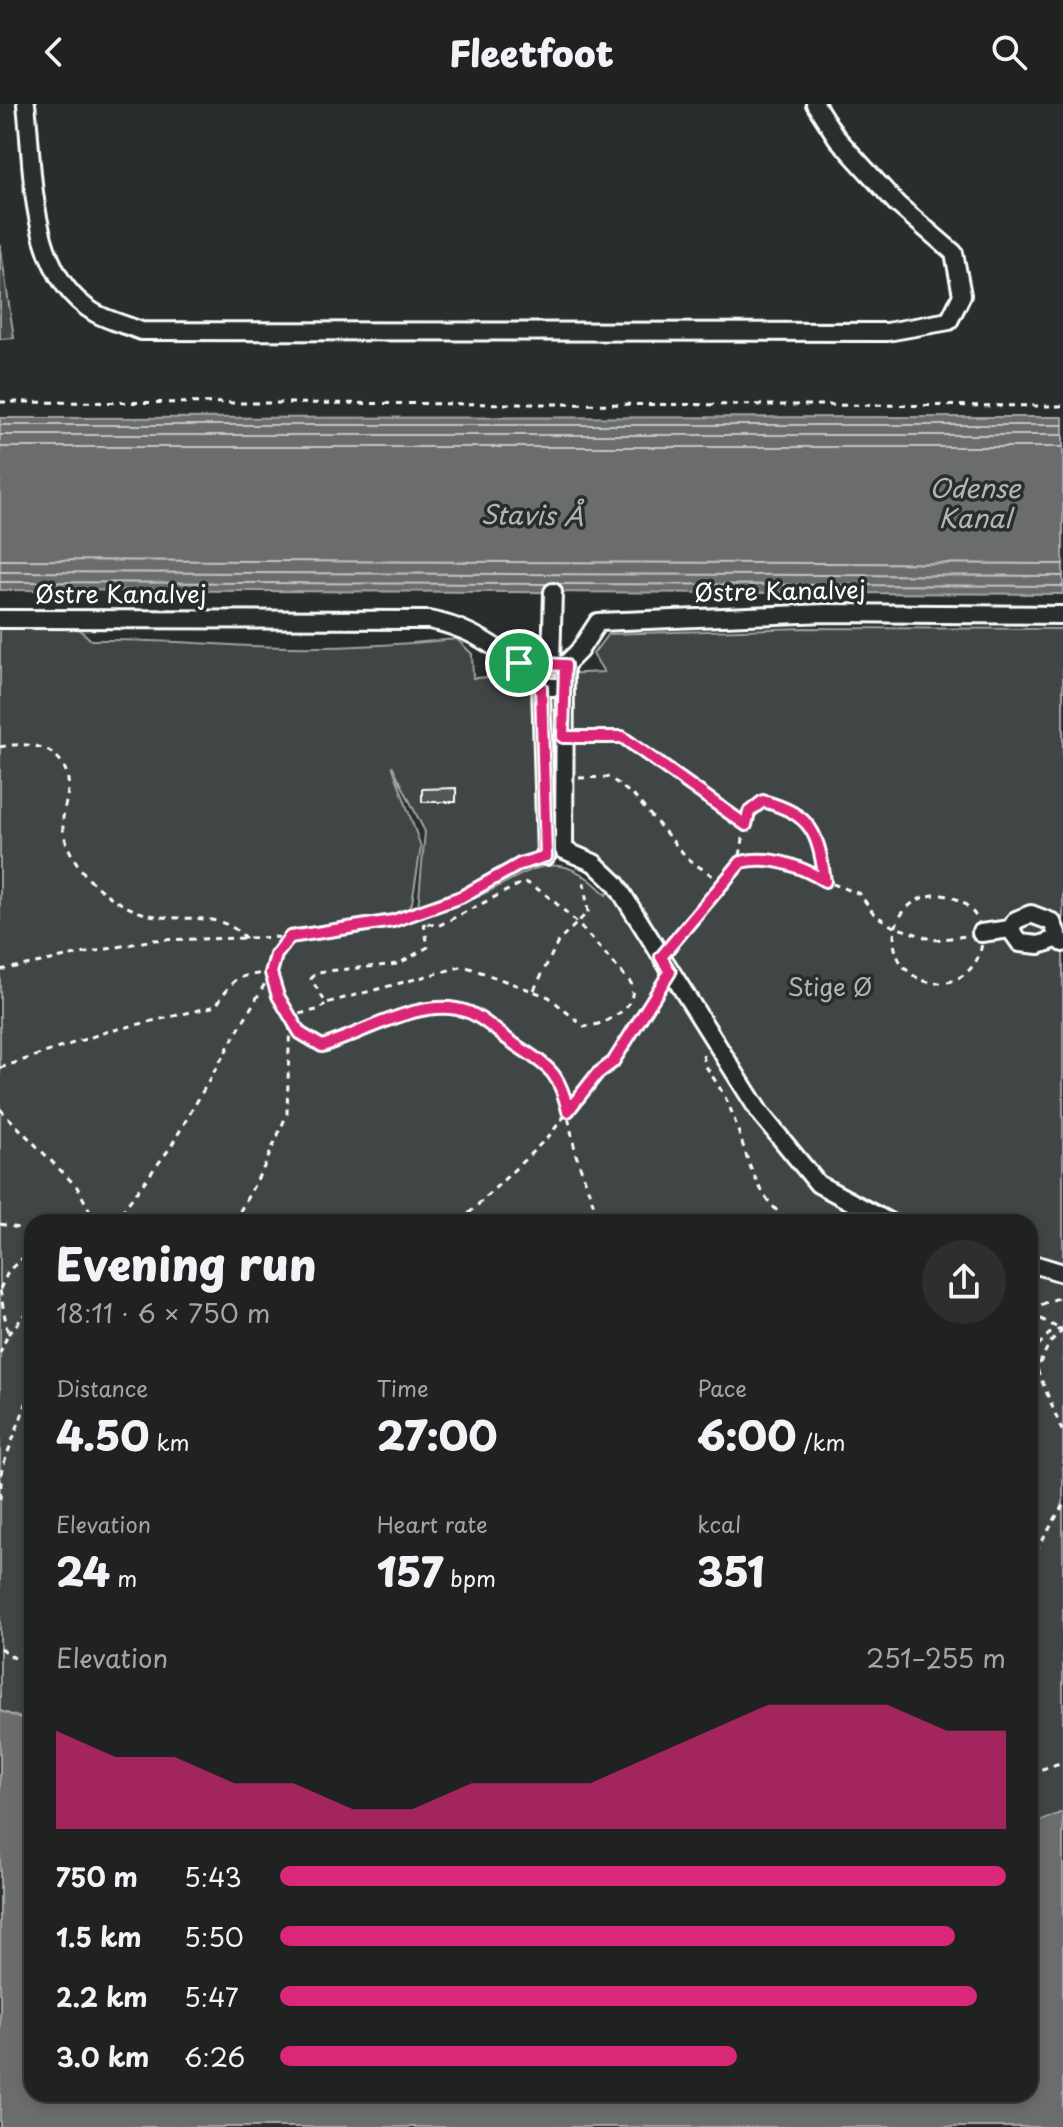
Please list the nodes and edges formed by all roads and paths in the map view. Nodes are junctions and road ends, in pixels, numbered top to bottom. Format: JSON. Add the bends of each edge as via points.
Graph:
{"nodes":[{"id":1,"x":26,"y":104,"type":"edge"},
{"id":2,"x":815,"y":104,"type":"edge"},
{"id":3,"x":0,"y":402,"type":"edge"},
{"id":4,"x":1063,"y":406,"type":"edge"},
{"id":5,"x":553,"y":592,"type":"dead end"},
{"id":6,"x":1063,"y":615,"type":"edge"},
{"id":7,"x":0,"y":619,"type":"edge"},
{"id":8,"x":519,"y":663,"type":"junction"},
{"id":9,"x":558,"y":664,"type":"junction"},
{"id":10,"x":541,"y":687,"type":"junction"},
{"id":11,"x":563,"y":687,"type":"junction"},
{"id":12,"x":563,"y":737,"type":"junction"},
{"id":13,"x":0,"y":747,"type":"edge"},
{"id":14,"x":563,"y":779,"type":"junction"},
{"id":15,"x":746,"y":825,"type":"junction"},
{"id":16,"x":546,"y":856,"type":"joint"},
{"id":17,"x":581,"y":857,"type":"junction"},
{"id":18,"x":741,"y":862,"type":"junction"},
{"id":19,"x":731,"y":877,"type":"junction"},
{"id":20,"x":825,"y":881,"type":"junction"},
{"id":21,"x":422,"y":911,"type":"junction"},
{"id":22,"x":424,"y":922,"type":"junction"},
{"id":23,"x":576,"y":925,"type":"junction"},
{"id":24,"x":895,"y":927,"type":"junction"},
{"id":25,"x":1010,"y":929,"type":"junction"},
{"id":26,"x":981,"y":933,"type":"junction"},
{"id":27,"x":290,"y":937,"type":"junction"},
{"id":28,"x":247,"y":940,"type":"junction"},
{"id":29,"x":1061,"y":941,"type":"edge"},
{"id":30,"x":661,"y":957,"type":"junction"},
{"id":31,"x":0,"y":970,"type":"edge"},
{"id":32,"x":670,"y":972,"type":"junction"},
{"id":33,"x":271,"y":973,"type":"junction"},
{"id":34,"x":534,"y":990,"type":"junction"},
{"id":35,"x":326,"y":1003,"type":"junction"},
{"id":36,"x":290,"y":1016,"type":"junction"},
{"id":37,"x":704,"y":1051,"type":"dead end"},
{"id":38,"x":0,"y":1068,"type":"edge"},
{"id":39,"x":0,"y":1109,"type":"edge"},
{"id":40,"x":568,"y":1111,"type":"junction"},
{"id":41,"x":92,"y":1214,"type":"edge"},
{"id":42,"x":120,"y":1214,"type":"edge"},
{"id":43,"x":238,"y":1214,"type":"edge"},
{"id":44,"x":468,"y":1214,"type":"edge"},
{"id":45,"x":597,"y":1214,"type":"edge"},
{"id":46,"x":781,"y":1214,"type":"edge"},
{"id":47,"x":874,"y":1214,"type":"edge"},
{"id":48,"x":0,"y":1224,"type":"edge"},
{"id":49,"x":24,"y":1229,"type":"edge"},
{"id":50,"x":24,"y":1257,"type":"edge"},
{"id":51,"x":1038,"y":1265,"type":"edge"},
{"id":52,"x":1063,"y":1273,"type":"edge"},
{"id":53,"x":0,"y":1290,"type":"edge"},
{"id":54,"x":1063,"y":1296,"type":"edge"},
{"id":55,"x":1038,"y":1307,"type":"edge"},
{"id":56,"x":24,"y":1316,"type":"edge"},
{"id":57,"x":1038,"y":1316,"type":"edge"},
{"id":58,"x":1062,"y":1329,"type":"edge"},
{"id":59,"x":0,"y":1331,"type":"edge"},
{"id":60,"x":8,"y":1334,"type":"junction"},
{"id":61,"x":1038,"y":1348,"type":"edge"},
{"id":62,"x":0,"y":1353,"type":"edge"},
{"id":63,"x":1038,"y":1367,"type":"edge"},
{"id":64,"x":1038,"y":1371,"type":"edge"},
{"id":65,"x":24,"y":1403,"type":"edge"},
{"id":66,"x":1063,"y":1433,"type":"edge"},
{"id":67,"x":0,"y":1499,"type":"edge"},
{"id":68,"x":1063,"y":1505,"type":"edge"},
{"id":69,"x":1038,"y":1548,"type":"edge"},
{"id":70,"x":0,"y":1648,"type":"edge"},
{"id":71,"x":24,"y":1664,"type":"edge"},
{"id":72,"x":1063,"y":1762,"type":"edge"},
{"id":73,"x":1038,"y":1770,"type":"edge"}],
"edges":[{"from":1,"to":2,"type":"street","via":[[46,250],[68,290],[95,313],[141,331],[887,332],[949,321],[962,295],[954,253],[897,204],[837,138]]},
{"from":3,"to":4,"type":"path"},
{"from":5,"to":9,"type":"street"},
{"from":6,"to":9,"type":"street","name":"Østre Kanalvej","via":[[826,613],[598,622],[579,651]]},
{"from":7,"to":8,"type":"street","name":"Østre Kanalvej","via":[[429,620],[475,634]]},
{"from":8,"to":9,"type":"street"},
{"from":8,"to":10,"type":"street","name":"Østre Kanalvej"},
{"from":9,"to":11,"type":"street"},
{"from":10,"to":11,"type":"street"},
{"from":10,"to":16,"type":"street"},
{"from":11,"to":12,"type":"street"},
{"from":12,"to":14,"type":"street"},
{"from":12,"to":15,"type":"path","via":[[622,737]]},
{"from":13,"to":28,"type":"path","via":[[20,742],[56,756],[68,778],[63,831],[70,854],[89,880],[137,911],[219,919]]},
{"from":14,"to":17,"type":"street","via":[[564,850]]},
{"from":14,"to":19,"type":"path","via":[[609,777],[634,796],[689,860],[713,876]]},
{"from":15,"to":18,"type":"path"},
{"from":15,"to":20,"type":"path","via":[[749,812],[763,801],[786,807],[810,824],[819,841]]},
{"from":16,"to":21,"type":"path"},
{"from":17,"to":23,"type":"path","via":[[588,912]]},
{"from":17,"to":30,"type":"street","via":[[616,884]]},
{"from":18,"to":19,"type":"path"},
{"from":18,"to":20,"type":"path","via":[[772,860]]},
{"from":19,"to":30,"type":"path"},
{"from":20,"to":24,"type":"path","via":[[860,894],[874,914]]},
{"from":21,"to":22,"type":"path"},
{"from":21,"to":27,"type":"path","via":[[393,921]]},
{"from":22,"to":23,"type":"path","via":[[438,926],[524,882]]},
{"from":22,"to":35,"type":"path","via":[[428,947],[406,961],[313,975],[313,985]]},
{"from":23,"to":34,"type":"path","via":[[558,942]]},
{"from":23,"to":34,"type":"path","via":[[631,983],[631,1003],[584,1027]]},
{"from":24,"to":26,"type":"path","via":[[934,940]]},
{"from":24,"to":26,"type":"path","via":[[914,902],[944,895],[969,908]]},
{"from":24,"to":26,"type":"path","via":[[901,964],[933,983],[969,970],[978,958]]},
{"from":25,"to":26,"type":"street"},
{"from":25,"to":29,"type":"street","via":[[1020,943]]},
{"from":25,"to":29,"type":"street","via":[[1031,914],[1052,922]]},
{"from":27,"to":28,"type":"path"},
{"from":27,"to":33,"type":"path"},
{"from":28,"to":31,"type":"path","via":[[153,940]]},
{"from":30,"to":32,"type":"street"},
{"from":32,"to":40,"type":"path","via":[[613,1062]]},
{"from":32,"to":47,"type":"street","via":[[760,1113],[818,1184]]},
{"from":33,"to":36,"type":"path"},
{"from":33,"to":38,"type":"path","via":[[240,975],[229,982],[216,1006],[106,1032]]},
{"from":33,"to":42,"type":"path","via":[[170,1148]]},
{"from":34,"to":35,"type":"path","via":[[464,966]]},
{"from":35,"to":36,"type":"path"},
{"from":36,"to":40,"type":"path","via":[[300,1033],[322,1046],[387,1019],[448,1007],[471,1012],[549,1068],[561,1082]]},
{"from":36,"to":43,"type":"path","via":[[287,1114]]},
{"from":37,"to":46,"type":"path","via":[[705,1065],[736,1123],[747,1164]]},
{"from":39,"to":41,"type":"path","via":[[77,1187]]},
{"from":40,"to":44,"type":"path"},
{"from":40,"to":45,"type":"path","via":[[576,1155]]},
{"from":48,"to":49,"type":"path"},
{"from":50,"to":53,"type":"path","via":[[9,1270]]},
{"from":51,"to":52,"type":"street"},
{"from":53,"to":60,"type":"path"},
{"from":54,"to":55,"type":"path"},
{"from":56,"to":60,"type":"path"},
{"from":57,"to":58,"type":"path"},
{"from":58,"to":61,"type":"path"},
{"from":58,"to":63,"type":"path"},
{"from":59,"to":60,"type":"path"},
{"from":60,"to":62,"type":"path"},
{"from":64,"to":66,"type":"path"},
{"from":65,"to":67,"type":"path","via":[[2,1468]]},
{"from":68,"to":69,"type":"path"},
{"from":70,"to":71,"type":"path"},
{"from":72,"to":73,"type":"path"}]}
